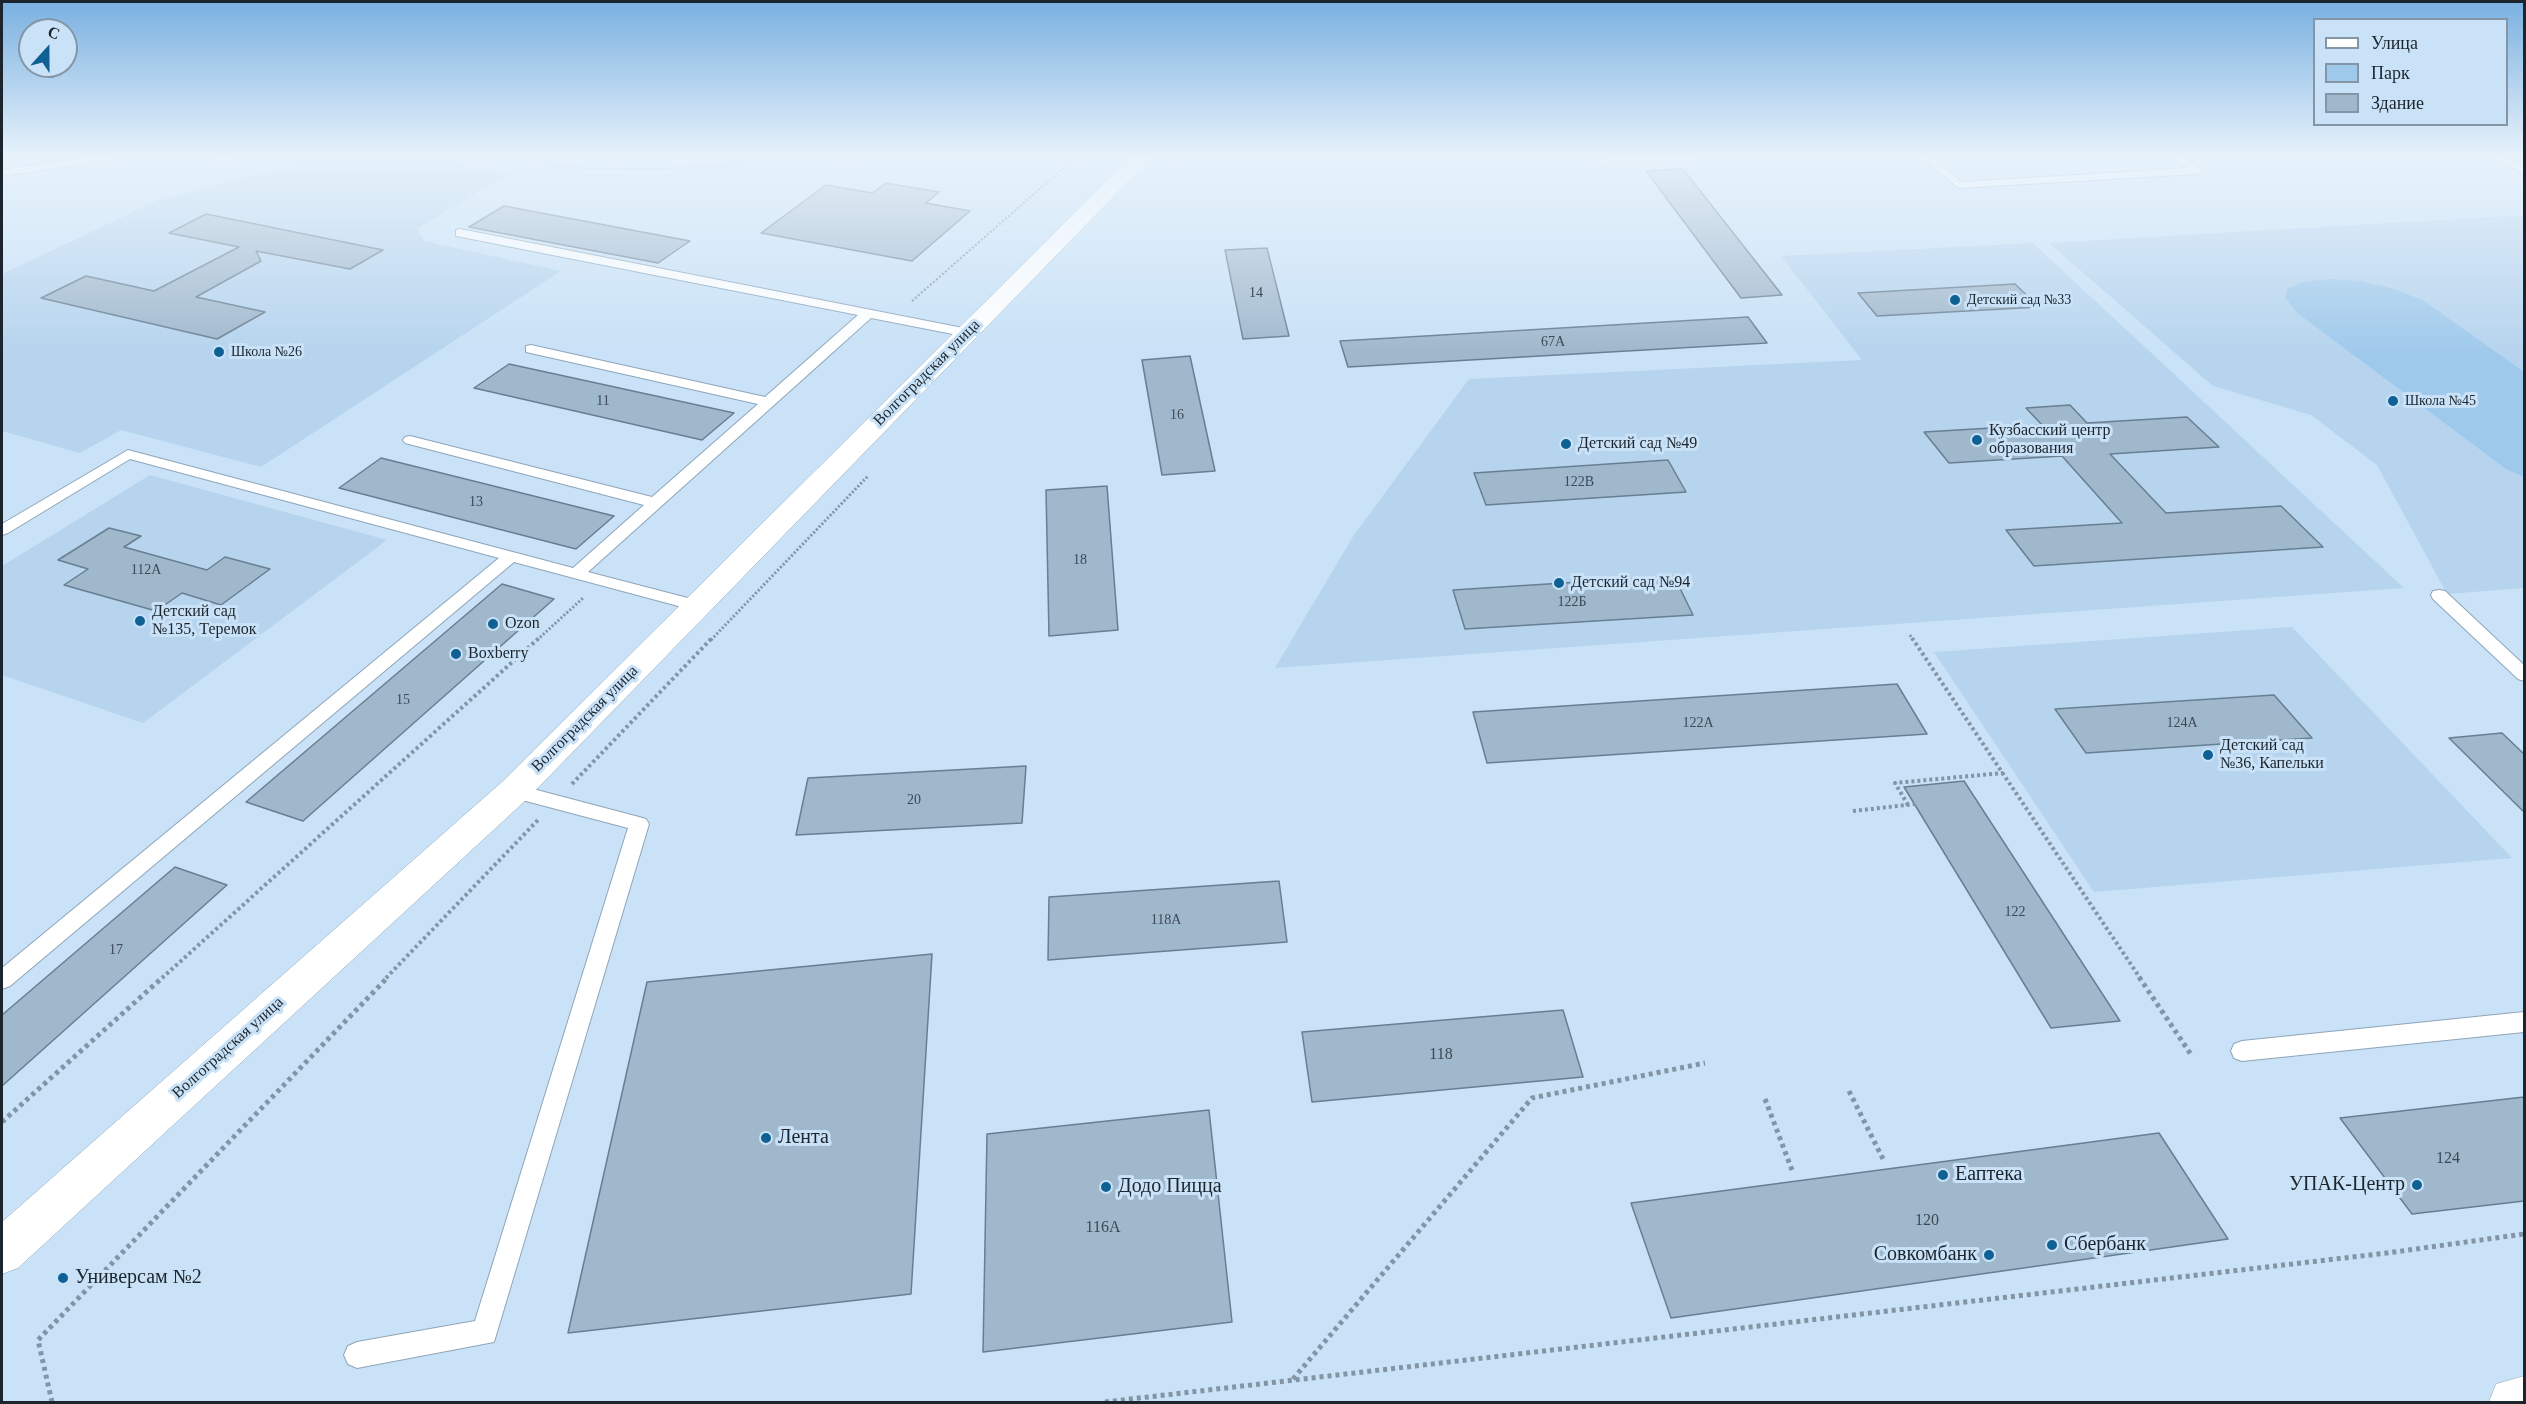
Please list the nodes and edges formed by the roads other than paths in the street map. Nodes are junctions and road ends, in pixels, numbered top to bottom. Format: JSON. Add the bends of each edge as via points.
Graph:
{"nodes":[{"id":1,"x":1077,"y":223,"type":"edge"},
{"id":2,"x":460,"y":233,"type":"dead end"},
{"id":3,"x":867,"y":314,"type":"junction"},
{"id":4,"x":968,"y":333,"type":"junction"},
{"id":5,"x":531,"y":349,"type":"dead end"},
{"id":6,"x":768,"y":402,"type":"junction"},
{"id":7,"x":410,"y":440,"type":"dead end"},
{"id":8,"x":656,"y":503,"type":"junction"},
{"id":9,"x":2,"y":530,"type":"edge"},
{"id":10,"x":511,"y":556,"type":"junction"},
{"id":11,"x":576,"y":574,"type":"junction"},
{"id":12,"x":2439,"y":594,"type":"dead end"},
{"id":13,"x":697,"y":606,"type":"junction"},
{"id":14,"x":2524,"y":675,"type":"edge"},
{"id":15,"x":514,"y":791,"type":"junction"},
{"id":16,"x":2,"y":980,"type":"edge"},
{"id":17,"x":2524,"y":1022,"type":"edge"},
{"id":18,"x":2241,"y":1051,"type":"dead end"},
{"id":19,"x":2,"y":1252,"type":"edge"},
{"id":20,"x":357,"y":1355,"type":"dead end"},
{"id":21,"x":2524,"y":1401,"type":"edge"},
{"id":22,"x":2514,"y":1402,"type":"edge"}],
"edges":[{"from":1,"to":4,"type":"main road","name":"Волгоградская улица"},
{"from":2,"to":3,"type":"lane"},
{"from":3,"to":4,"type":"lane"},
{"from":3,"to":6,"type":"lane"},
{"from":4,"to":13,"type":"main road","name":"Волгоградская улица"},
{"from":5,"to":6,"type":"lane"},
{"from":6,"to":8,"type":"lane"},
{"from":7,"to":8,"type":"lane"},
{"from":8,"to":11,"type":"lane"},
{"from":9,"to":10,"type":"lane","via":[[128,454]]},
{"from":10,"to":11,"type":"lane"},
{"from":10,"to":16,"type":"lane"},
{"from":11,"to":13,"type":"lane"},
{"from":12,"to":14,"type":"lane"},
{"from":13,"to":15,"type":"main road","name":"Волгоградская улица"},
{"from":15,"to":19,"type":"main road","name":"Волгоградская улица"},
{"from":15,"to":20,"type":"lane","via":[[639,824],[485,1333]]},
{"from":17,"to":18,"type":"lane"},
{"from":21,"to":22,"type":"main road"}]}
